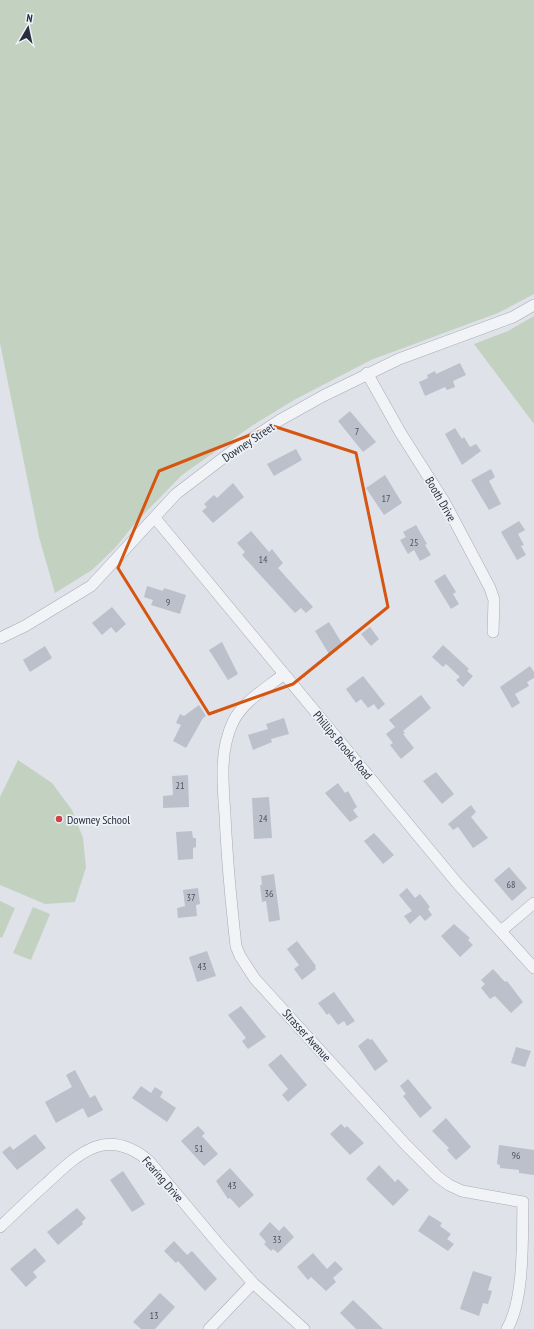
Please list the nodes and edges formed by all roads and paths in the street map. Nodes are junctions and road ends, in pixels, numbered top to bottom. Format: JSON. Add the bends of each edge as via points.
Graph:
{"nodes":[{"id":1,"x":534,"y":305,"type":"edge"},
{"id":2,"x":367,"y":373,"type":"junction"},
{"id":3,"x":155,"y":518,"type":"junction"},
{"id":4,"x":493,"y":632,"type":"dead end"},
{"id":5,"x":0,"y":638,"type":"edge"},
{"id":6,"x":284,"y":674,"type":"junction"},
{"id":7,"x":534,"y":904,"type":"edge"},
{"id":8,"x":501,"y":931,"type":"junction"},
{"id":9,"x":534,"y":968,"type":"edge"},
{"id":10,"x":529,"y":1203,"type":"edge"},
{"id":11,"x":0,"y":1227,"type":"edge"},
{"id":12,"x":253,"y":1283,"type":"junction"},
{"id":13,"x":209,"y":1329,"type":"edge"},
{"id":14,"x":304,"y":1329,"type":"edge"},
{"id":15,"x":507,"y":1329,"type":"edge"}],
"edges":[{"from":1,"to":2,"type":"street","name":"Downey Street","via":[[513,317],[427,347]]},
{"from":2,"to":3,"type":"street","name":"Downey Street","via":[[280,420],[231,452],[176,494]]},
{"from":2,"to":4,"type":"street","name":"Booth Drive","via":[[400,432],[445,503],[490,588],[494,600]]},
{"from":3,"to":5,"type":"street","name":"Downey Street","via":[[91,586]]},
{"from":3,"to":6,"type":"street","name":"Phillips Brooks Road"},
{"from":6,"to":8,"type":"street","name":"Phillips Brooks Road","via":[[457,883]]},
{"from":6,"to":10,"type":"street","name":"Strasser Avenue","via":[[243,709],[233,721],[224,753],[227,870],[236,946],[240,956],[260,984],[438,1177],[462,1191]]},
{"from":7,"to":8,"type":"street"},
{"from":8,"to":9,"type":"street","name":"Phillips Brooks Road"},
{"from":10,"to":15,"type":"street","name":"Strasser Avenue","via":[[516,1305]]},
{"from":11,"to":12,"type":"street","name":"Fearing Drive","via":[[66,1165],[87,1149],[100,1145],[121,1145],[138,1151],[149,1161]]},
{"from":12,"to":13,"type":"street"},
{"from":12,"to":14,"type":"street","name":"Fearing Drive"}]}
